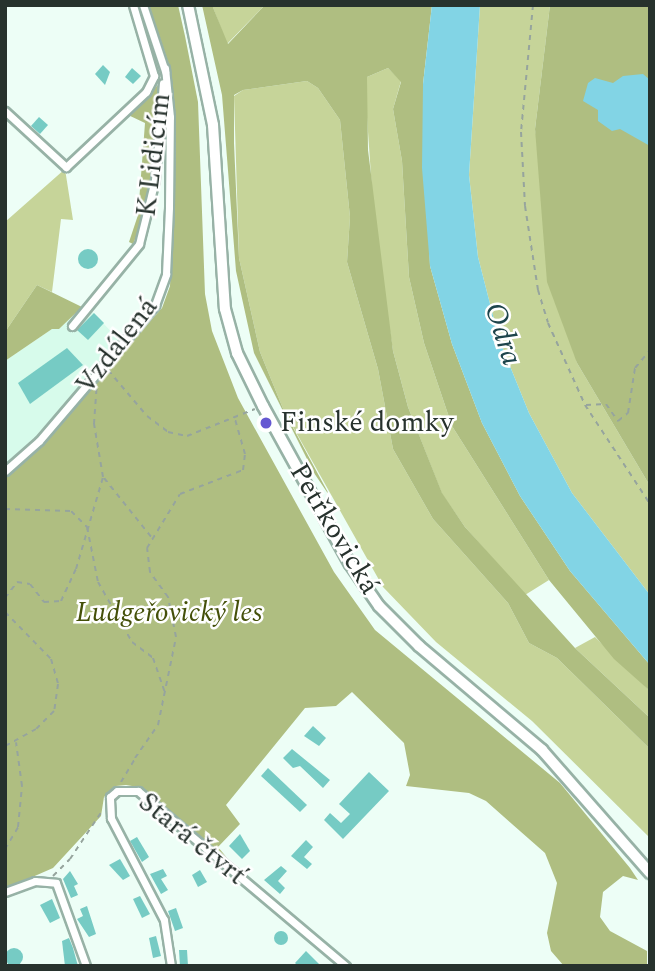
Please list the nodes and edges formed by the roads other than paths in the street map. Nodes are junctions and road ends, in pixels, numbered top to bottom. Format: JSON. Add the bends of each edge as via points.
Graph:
{"nodes":[{"id":1,"x":133,"y":5,"type":"edge"},
{"id":2,"x":144,"y":5,"type":"edge"},
{"id":3,"x":188,"y":5,"type":"edge"},
{"id":4,"x":165,"y":68,"type":"junction"},
{"id":5,"x":5,"y":111,"type":"edge"},
{"id":6,"x":72,"y":326,"type":"dead end"},
{"id":7,"x":5,"y":471,"type":"edge"},
{"id":8,"x":650,"y":873,"type":"edge"},
{"id":9,"x":5,"y":892,"type":"edge"},
{"id":10,"x":86,"y":966,"type":"edge"},
{"id":11,"x":171,"y":966,"type":"edge"},
{"id":12,"x":346,"y":966,"type":"edge"}],
"edges":[{"from":1,"to":5,"type":"street","via":[[153,76],[146,92],[66,167]]},
{"from":2,"to":4,"type":"street","name":"K Lidicím"},
{"from":3,"to":8,"type":"street","name":"Petřkovická","via":[[214,134],[225,309],[237,353],[263,406],[350,564],[379,606],[542,750]]},
{"from":4,"to":6,"type":"street","name":"K Lidicím","via":[[155,180],[139,244]]},
{"from":4,"to":7,"type":"street","name":"Vzdálená","via":[[170,117],[166,274],[155,305],[39,441]]},
{"from":9,"to":10,"type":"street","via":[[50,879],[56,883]]},
{"from":11,"to":12,"type":"street","name":"Stará čtvrť","via":[[164,920],[111,818],[110,798],[117,791],[138,792]]}]}
